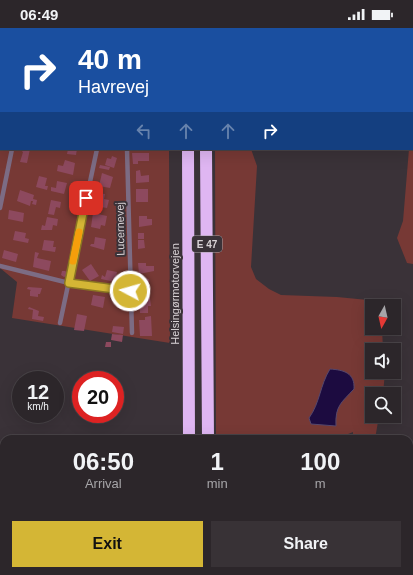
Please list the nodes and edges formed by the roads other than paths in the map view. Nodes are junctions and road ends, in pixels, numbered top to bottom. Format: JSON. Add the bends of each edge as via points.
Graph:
{"nodes":[{"id":1,"x":12,"y":150,"type":"edge"},
{"id":2,"x":97,"y":150,"type":"edge"},
{"id":3,"x":127,"y":150,"type":"edge"},
{"id":4,"x":188,"y":150,"type":"edge"},
{"id":5,"x":206,"y":150,"type":"edge"},
{"id":6,"x":0,"y":208,"type":"edge"},
{"id":7,"x":0,"y":266,"type":"edge"},
{"id":8,"x":69,"y":283,"type":"junction"},
{"id":9,"x":130,"y":291,"type":"junction"},
{"id":10,"x":60,"y":323,"type":"dead end"},
{"id":11,"x":132,"y":333,"type":"dead end"},
{"id":12,"x":189,"y":435,"type":"edge"},
{"id":13,"x":208,"y":435,"type":"edge"}],
"edges":[{"from":1,"to":6,"type":"lane"},
{"from":2,"to":8,"type":"lane"},
{"from":3,"to":9,"type":"lane","name":"Lucernevej"},
{"from":4,"to":12,"type":"highway","name":"Helsingørmotorvejen","number":"E 47"},
{"from":5,"to":13,"type":"highway","number":"E 47"},
{"from":7,"to":8,"type":"lane"},
{"from":8,"to":9,"type":"lane"},
{"from":8,"to":10,"type":"lane"},
{"from":9,"to":11,"type":"lane","name":"Lucernevej"}]}
